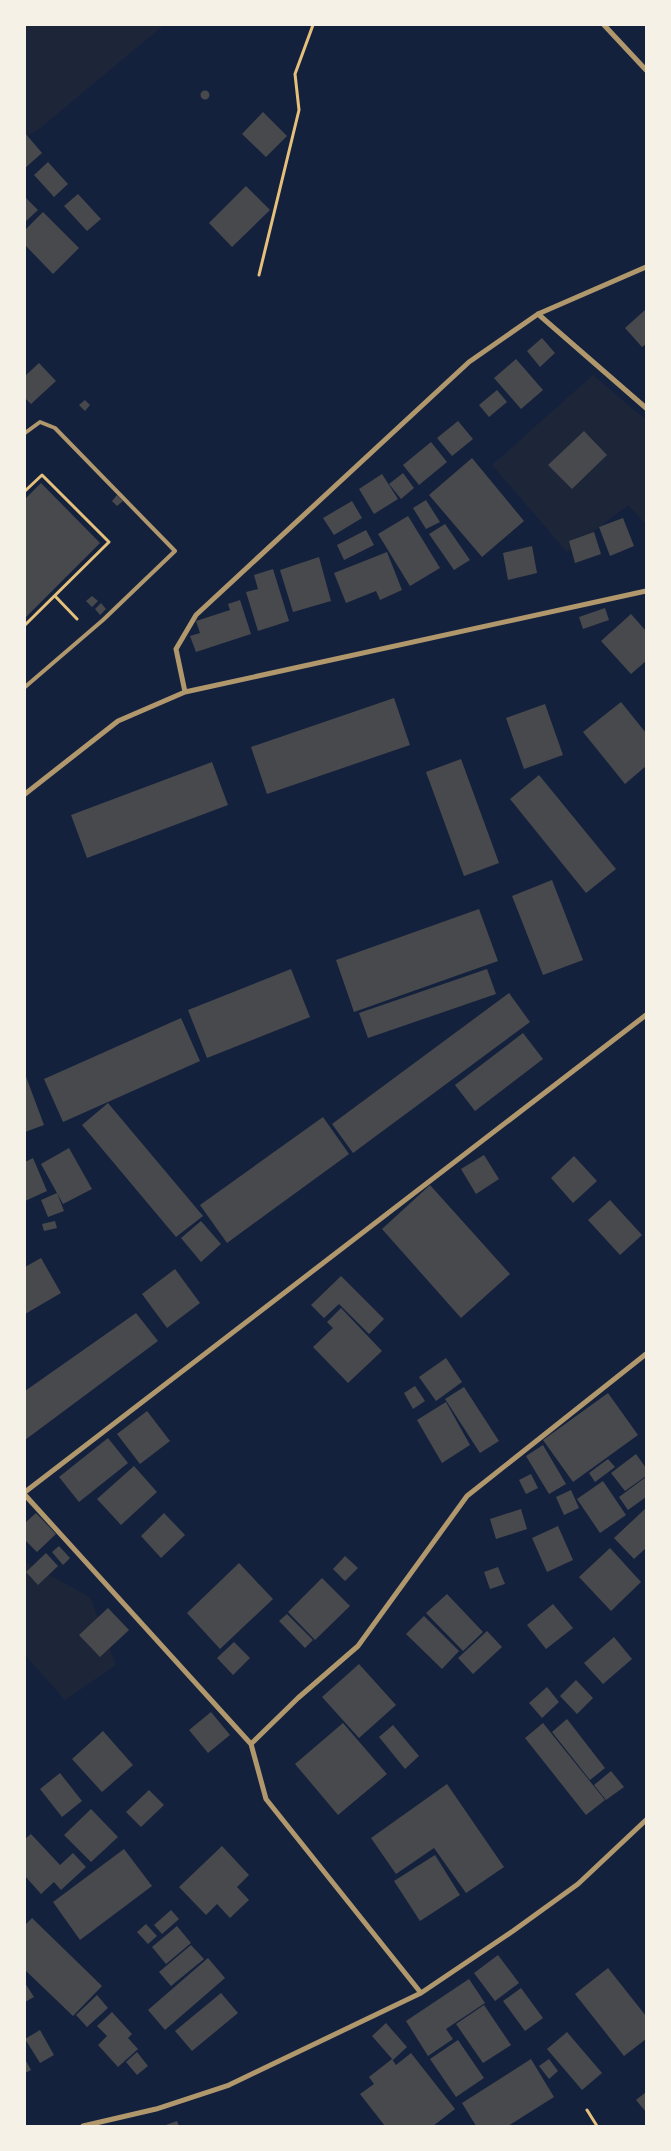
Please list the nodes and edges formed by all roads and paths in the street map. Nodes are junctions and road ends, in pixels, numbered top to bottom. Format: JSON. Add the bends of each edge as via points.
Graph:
{"nodes":[{"id":1,"x":313,"y":25,"type":"edge"},
{"id":2,"x":604,"y":25,"type":"edge"},
{"id":3,"x":646,"y":70,"type":"edge"},
{"id":4,"x":646,"y":267,"type":"edge"},
{"id":5,"x":259,"y":275,"type":"dead end"},
{"id":6,"x":538,"y":314,"type":"junction"},
{"id":7,"x":646,"y":408,"type":"edge"},
{"id":8,"x":25,"y":433,"type":"edge"},
{"id":9,"x":25,"y":491,"type":"edge"},
{"id":10,"x":646,"y":592,"type":"edge"},
{"id":11,"x":54,"y":596,"type":"junction"},
{"id":12,"x":68,"y":610,"type":"dead end"},
{"id":13,"x":25,"y":625,"type":"edge"},
{"id":14,"x":25,"y":687,"type":"edge"},
{"id":15,"x":185,"y":692,"type":"junction"},
{"id":16,"x":25,"y":794,"type":"edge"},
{"id":17,"x":646,"y":1015,"type":"edge"},
{"id":18,"x":646,"y":1354,"type":"edge"},
{"id":19,"x":25,"y":1494,"type":"edge"},
{"id":20,"x":251,"y":1744,"type":"junction"},
{"id":21,"x":646,"y":1820,"type":"edge"},
{"id":22,"x":421,"y":1993,"type":"junction"},
{"id":23,"x":587,"y":2110,"type":"dead end"},
{"id":24,"x":83,"y":2126,"type":"edge"},
{"id":25,"x":597,"y":2126,"type":"edge"}],
"edges":[{"from":1,"to":5,"type":"path","via":[[295,74],[299,110]]},
{"from":2,"to":3,"type":"street"},
{"from":4,"to":6,"type":"street"},
{"from":6,"to":7,"type":"street"},
{"from":6,"to":15,"type":"street","via":[[469,362],[196,614],[176,649]]},
{"from":8,"to":14,"type":"lane","via":[[40,422],[55,428],[176,551]]},
{"from":9,"to":11,"type":"path","via":[[42,475],[108,542]]},
{"from":10,"to":15,"type":"street"},
{"from":11,"to":12,"type":"path"},
{"from":11,"to":13,"type":"path"},
{"from":15,"to":16,"type":"street","via":[[118,721]]},
{"from":17,"to":19,"type":"street"},
{"from":18,"to":20,"type":"street","via":[[467,1496],[358,1646]]},
{"from":19,"to":20,"type":"street"},
{"from":20,"to":22,"type":"street","via":[[266,1799]]},
{"from":21,"to":22,"type":"street","via":[[578,1884]]},
{"from":22,"to":24,"type":"street","via":[[229,2086],[156,2110]]},
{"from":23,"to":25,"type":"path"}]}
